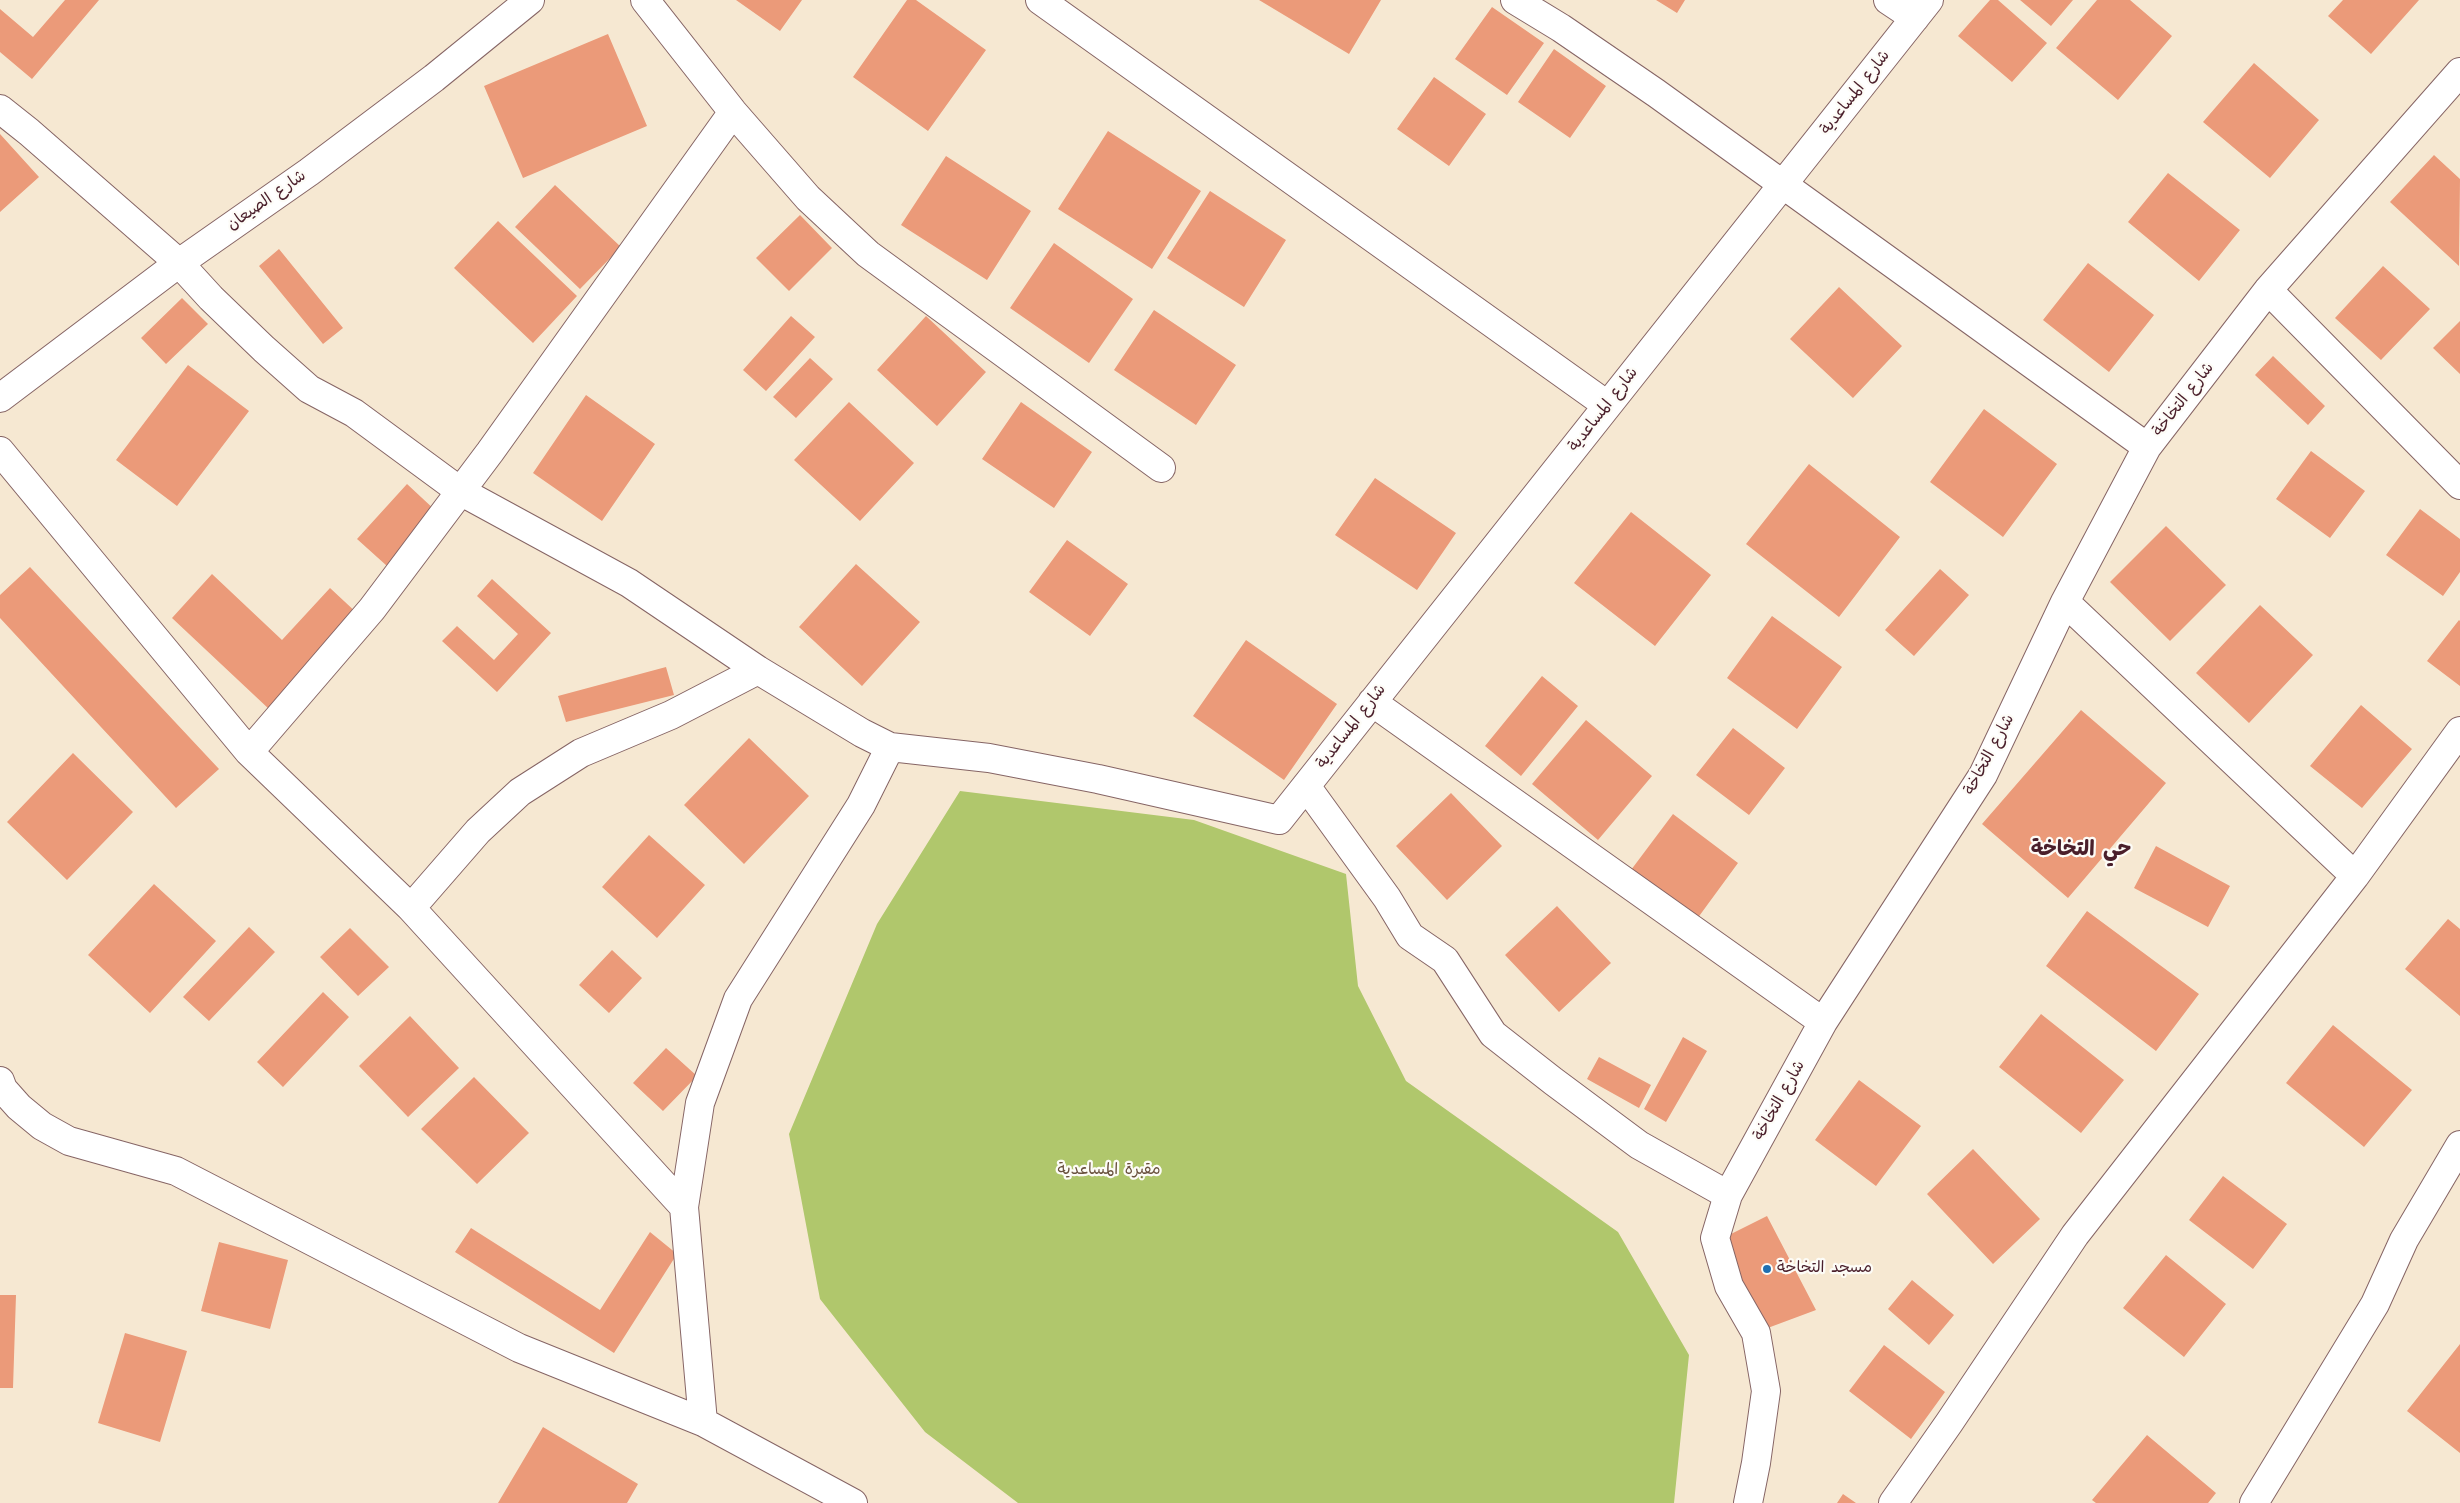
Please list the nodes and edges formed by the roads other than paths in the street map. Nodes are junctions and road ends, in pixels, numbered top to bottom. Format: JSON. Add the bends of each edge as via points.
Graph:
{"nodes":[{"id":1,"x":530,"y":0,"type":"edge"},
{"id":2,"x":646,"y":0,"type":"edge"},
{"id":3,"x":1040,"y":0,"type":"edge"},
{"id":4,"x":1515,"y":0,"type":"edge"},
{"id":5,"x":1888,"y":0,"type":"edge"},
{"id":6,"x":1922,"y":9,"type":"edge"},
{"id":7,"x":2460,"y":72,"type":"edge"},
{"id":8,"x":0,"y":109,"type":"edge"},
{"id":9,"x":733,"y":112,"type":"junction"},
{"id":10,"x":1782,"y":185,"type":"junction"},
{"id":11,"x":179,"y":263,"type":"junction"},
{"id":12,"x":2268,"y":290,"type":"junction"},
{"id":13,"x":0,"y":398,"type":"edge"},
{"id":14,"x":1607,"y":405,"type":"junction"},
{"id":15,"x":2147,"y":447,"type":"junction"},
{"id":16,"x":0,"y":451,"type":"edge"},
{"id":17,"x":1161,"y":468,"type":"dead end"},
{"id":18,"x":2460,"y":485,"type":"edge"},
{"id":19,"x":460,"y":491,"type":"junction"},
{"id":20,"x":2065,"y":602,"type":"junction"},
{"id":21,"x":758,"y":670,"type":"junction"},
{"id":22,"x":1372,"y":702,"type":"junction"},
{"id":23,"x":2458,"y":738,"type":"edge"},
{"id":24,"x":890,"y":747,"type":"junction"},
{"id":25,"x":249,"y":752,"type":"junction"},
{"id":26,"x":1306,"y":786,"type":"junction"},
{"id":27,"x":2355,"y":876,"type":"junction"},
{"id":28,"x":411,"y":908,"type":"junction"},
{"id":29,"x":1823,"y":1022,"type":"junction"},
{"id":30,"x":0,"y":1081,"type":"edge"},
{"id":31,"x":2460,"y":1145,"type":"edge"},
{"id":32,"x":1728,"y":1195,"type":"junction"},
{"id":33,"x":684,"y":1207,"type":"junction"},
{"id":34,"x":704,"y":1422,"type":"junction"},
{"id":35,"x":853,"y":1503,"type":"edge"},
{"id":36,"x":1748,"y":1503,"type":"edge"},
{"id":37,"x":1893,"y":1503,"type":"edge"},
{"id":38,"x":2254,"y":1503,"type":"edge"}],
"edges":[{"from":1,"to":11,"type":"street","name":"شارع الصيعان","via":[[434,78]]},
{"from":2,"to":9,"type":"street"},
{"from":3,"to":14,"type":"street"},
{"from":4,"to":10,"type":"street","via":[[1648,87]]},
{"from":5,"to":6,"type":"street"},
{"from":6,"to":10,"type":"street","name":"شارع المساعدية"},
{"from":7,"to":12,"type":"street","name":"شارع التخاخة"},
{"from":8,"to":11,"type":"street"},
{"from":9,"to":17,"type":"street","via":[[808,198],[868,254]]},
{"from":9,"to":19,"type":"street"},
{"from":10,"to":14,"type":"street","name":"شارع المساعدية"},
{"from":10,"to":15,"type":"street"},
{"from":11,"to":13,"type":"street","name":"شارع الصيعان"},
{"from":11,"to":19,"type":"street","via":[[237,324],[309,389],[354,414]]},
{"from":12,"to":15,"type":"street","name":"شارع التخاخة"},
{"from":12,"to":18,"type":"street"},
{"from":14,"to":22,"type":"street","name":"شارع المساعدية"},
{"from":15,"to":20,"type":"street","name":"شارع التخاخة"},
{"from":16,"to":25,"type":"street"},
{"from":19,"to":21,"type":"street","via":[[629,583]]},
{"from":19,"to":25,"type":"street","via":[[372,609]]},
{"from":20,"to":27,"type":"street"},
{"from":20,"to":29,"type":"street","name":"شارع التخاخة","via":[[1983,775]]},
{"from":21,"to":24,"type":"street"},
{"from":21,"to":28,"type":"street","via":[[671,715],[581,753],[520,792],[478,831]]},
{"from":22,"to":26,"type":"street","name":"شارع المساعدية"},
{"from":22,"to":29,"type":"street"},
{"from":23,"to":27,"type":"street"},
{"from":24,"to":26,"type":"street","name":"شارع المساعدية","via":[[989,758],[1279,820]]},
{"from":24,"to":33,"type":"street","via":[[861,805],[738,999],[700,1103]]},
{"from":25,"to":28,"type":"street"},
{"from":26,"to":32,"type":"street","via":[[1387,898],[1410,936],[1445,960],[1493,1034],[1639,1145]]},
{"from":27,"to":37,"type":"street","via":[[2076,1235]]},
{"from":28,"to":33,"type":"street"},
{"from":29,"to":32,"type":"street","name":"شارع التخاخة"},
{"from":30,"to":34,"type":"street","via":[[18,1107],[69,1141],[176,1171],[519,1348]]},
{"from":31,"to":38,"type":"street","via":[[2404,1240],[2375,1304]]},
{"from":32,"to":36,"type":"street","name":"شارع التخاخة","via":[[1714,1238],[1729,1286],[1756,1332],[1766,1391]]},
{"from":33,"to":34,"type":"street"},
{"from":34,"to":35,"type":"street"}]}
